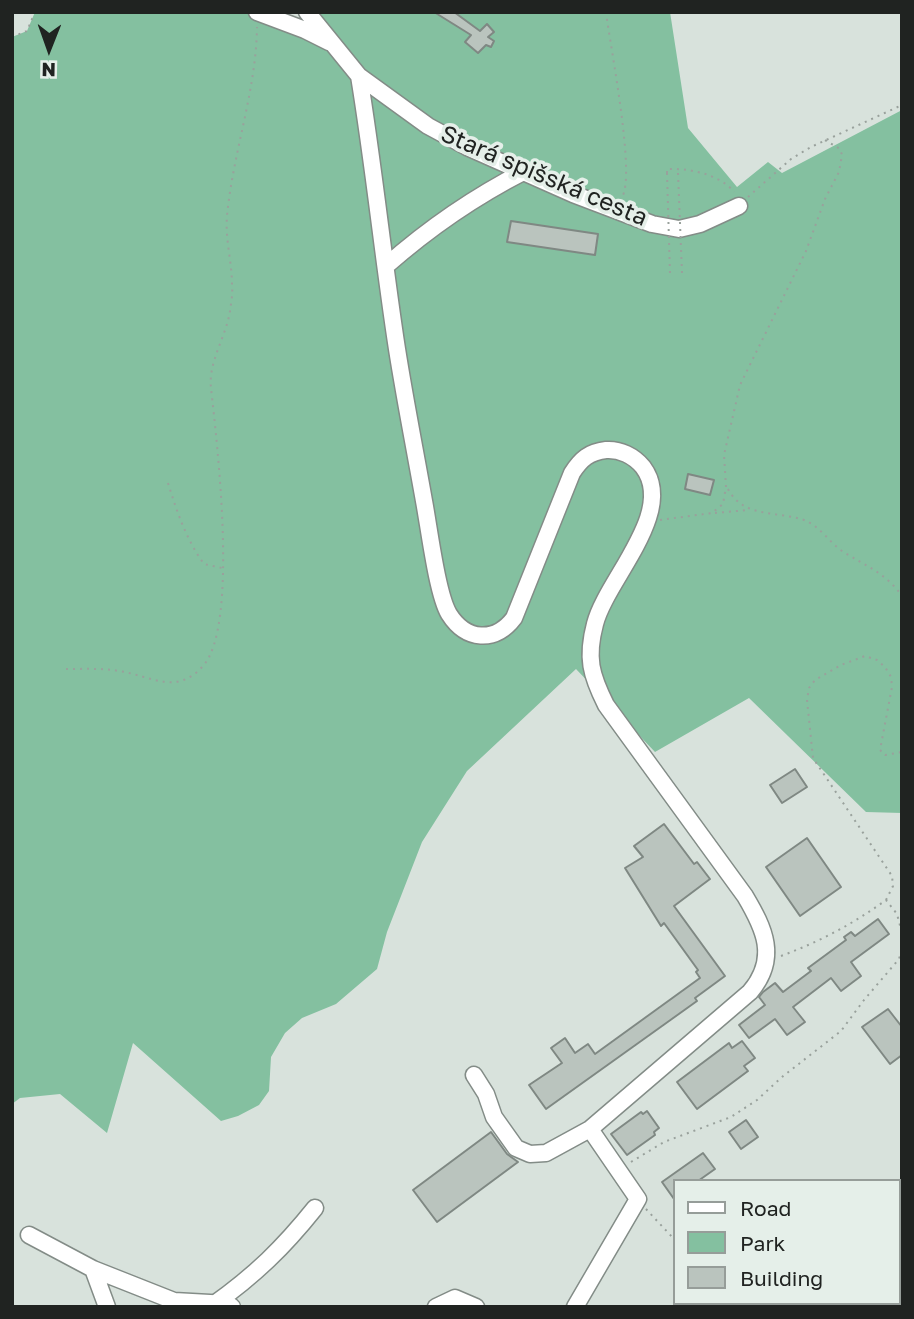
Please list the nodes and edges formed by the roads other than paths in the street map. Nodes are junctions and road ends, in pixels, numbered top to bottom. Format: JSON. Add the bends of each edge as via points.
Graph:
{"nodes":[{"id":1,"x":257,"y":12,"type":"edge"},
{"id":2,"x":307,"y":12,"type":"edge"},
{"id":3,"x":332,"y":43,"type":"junction"},
{"id":4,"x":359,"y":76,"type":"junction"},
{"id":5,"x":525,"y":171,"type":"junction"},
{"id":6,"x":738,"y":206,"type":"road end"},
{"id":7,"x":386,"y":266,"type":"junction"},
{"id":8,"x":474,"y":1075,"type":"dead end"},
{"id":9,"x":590,"y":1129,"type":"junction"},
{"id":10,"x":315,"y":1208,"type":"dead end"},
{"id":11,"x":29,"y":1235,"type":"dead end"},
{"id":12,"x":93,"y":1269,"type":"junction"},
{"id":13,"x":212,"y":1306,"type":"edge"},
{"id":14,"x":107,"y":1307,"type":"edge"},
{"id":15,"x":232,"y":1307,"type":"edge"},
{"id":16,"x":436,"y":1307,"type":"edge"},
{"id":17,"x":476,"y":1307,"type":"edge"},
{"id":18,"x":575,"y":1307,"type":"edge"}],
"edges":[{"from":1,"to":3,"type":"street"},
{"from":2,"to":3,"type":"street","name":"Stará spišská cesta"},
{"from":3,"to":4,"type":"street","name":"Stará spišská cesta"},
{"from":4,"to":5,"type":"street","name":"Stará spišská cesta","via":[[428,126]]},
{"from":4,"to":7,"type":"street"},
{"from":5,"to":6,"type":"street","name":"Stará spišská cesta","via":[[652,224],[679,229]]},
{"from":5,"to":7,"type":"street","via":[[451,213]]},
{"from":7,"to":9,"type":"street","via":[[433,548],[444,601],[460,626],[472,634],[495,635],[506,629],[580,461],[592,452],[610,450],[626,453],[647,472],[652,489],[650,510],[595,620],[591,671],[606,705],[762,926],[766,957],[750,992]]},
{"from":8,"to":9,"type":"street","via":[[516,1148],[530,1154],[546,1153]]},
{"from":9,"to":18,"type":"street","via":[[638,1199]]},
{"from":10,"to":13,"type":"street","via":[[284,1246]]},
{"from":11,"to":12,"type":"street"},
{"from":12,"to":13,"type":"street","via":[[174,1301]]},
{"from":12,"to":14,"type":"street"},
{"from":13,"to":15,"type":"street"},
{"from":16,"to":17,"type":"street","via":[[455,1298]]}]}
